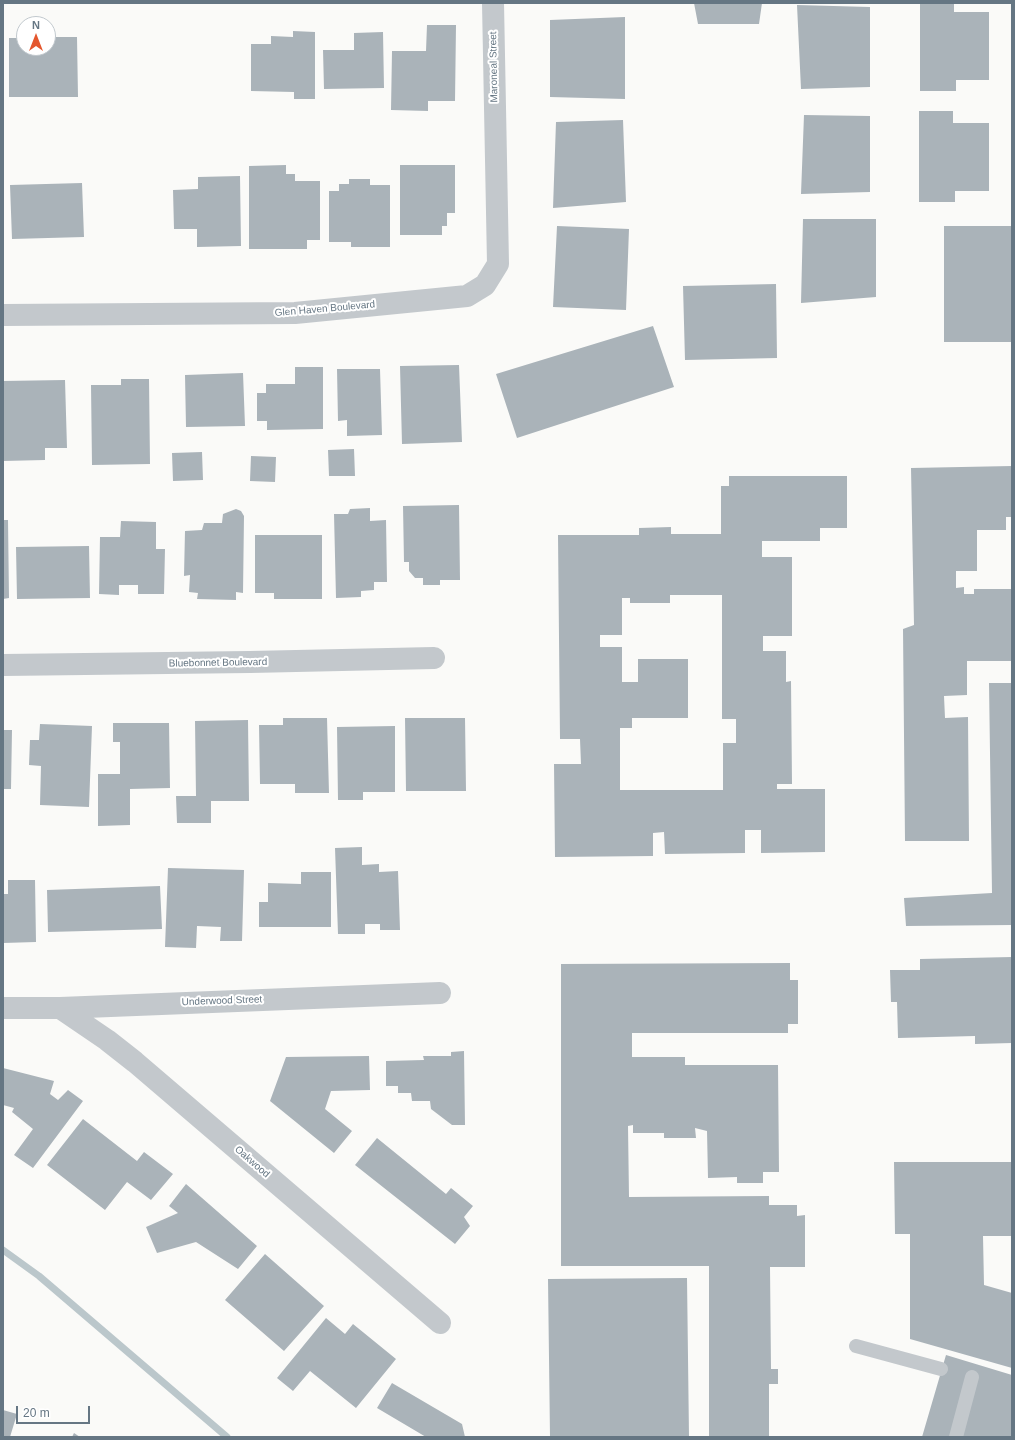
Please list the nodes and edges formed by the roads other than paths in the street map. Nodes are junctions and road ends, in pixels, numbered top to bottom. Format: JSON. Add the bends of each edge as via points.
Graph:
{"nodes":[{"id":1,"x":493,"y":3,"type":"edge"},
{"id":2,"x":496,"y":131,"type":"joint"},
{"id":3,"x":3,"y":315,"type":"edge"},
{"id":4,"x":434,"y":658,"type":"dead end"},
{"id":5,"x":3,"y":665,"type":"edge"},
{"id":6,"x":440,"y":993,"type":"dead end"},
{"id":7,"x":3,"y":1008,"type":"edge"},
{"id":8,"x":60,"y":1008,"type":"junction"},
{"id":9,"x":440,"y":1323,"type":"dead end"},
{"id":10,"x":856,"y":1346,"type":"dead end"},
{"id":11,"x":941,"y":1369,"type":"dead end"},
{"id":12,"x":972,"y":1377,"type":"dead end"},
{"id":13,"x":956,"y":1437,"type":"edge"}],
"edges":[{"from":1,"to":2,"type":"street","name":"Maroneal Street"},
{"from":2,"to":3,"type":"street","name":"Glen Haven Boulevard","via":[[498,264],[485,285],[467,296],[295,313]]},
{"from":4,"to":5,"type":"street","name":"Bluebonnet Boulevard"},
{"from":6,"to":8,"type":"street","name":"Underwood Street"},
{"from":7,"to":8,"type":"street","name":"Underwood Street"},
{"from":8,"to":9,"type":"street","name":"Oakwood","via":[[108,1040],[135,1062]]},
{"from":10,"to":11,"type":"lane"},
{"from":12,"to":13,"type":"lane"}]}
